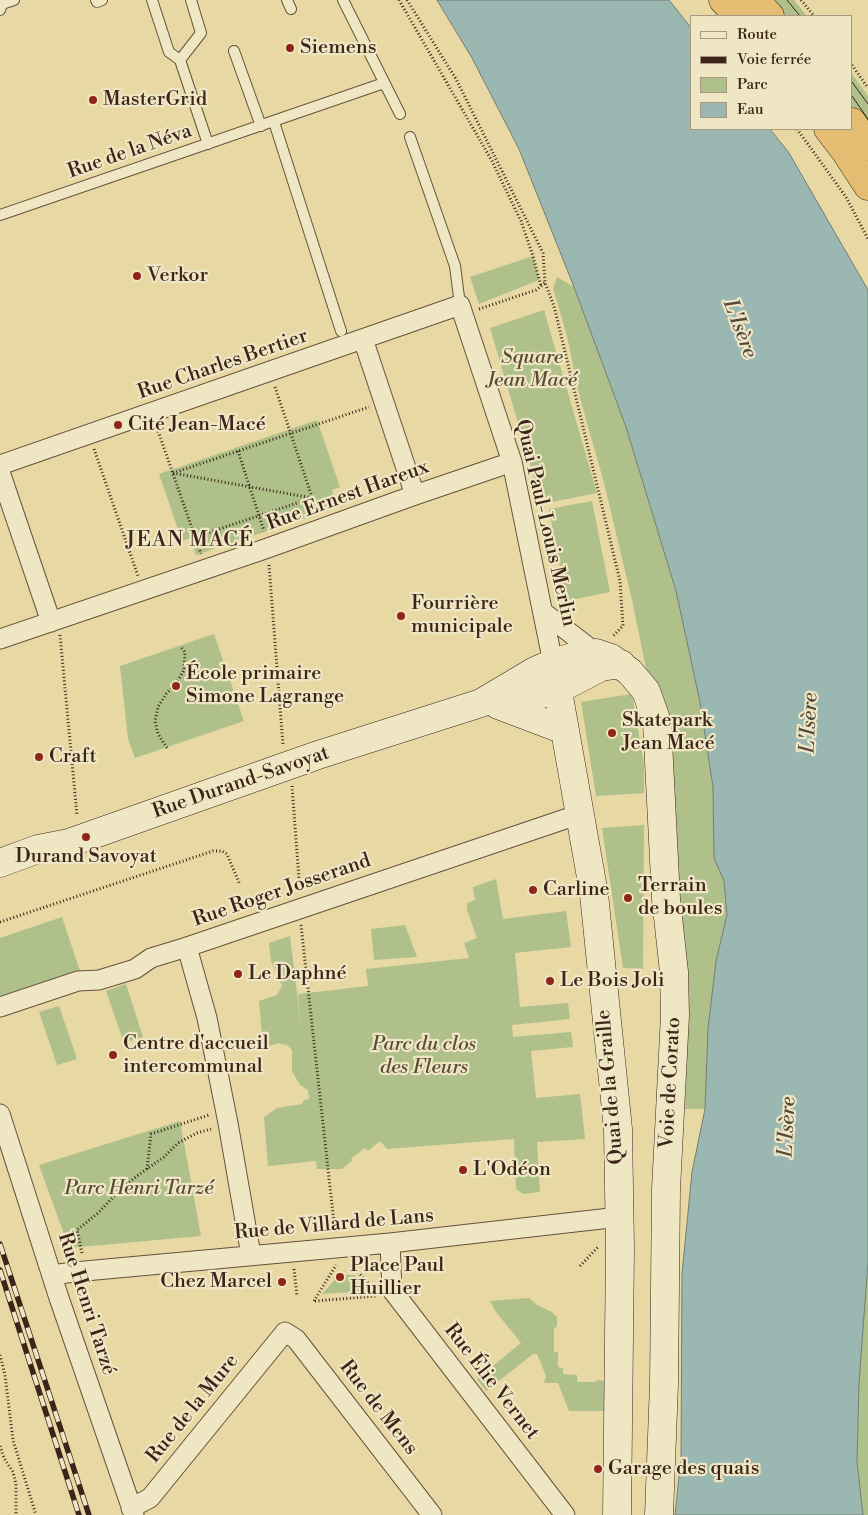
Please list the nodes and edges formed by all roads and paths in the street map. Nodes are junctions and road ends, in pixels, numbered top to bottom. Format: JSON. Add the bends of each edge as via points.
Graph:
{"nodes":[{"id":1,"x":14,"y":0,"type":"edge"},
{"id":2,"x":96,"y":0,"type":"edge"},
{"id":3,"x":102,"y":0,"type":"edge"},
{"id":4,"x":152,"y":0,"type":"edge"},
{"id":5,"x":190,"y":0,"type":"edge"},
{"id":6,"x":343,"y":0,"type":"edge"},
{"id":7,"x":399,"y":0,"type":"edge"},
{"id":8,"x":407,"y":0,"type":"edge"},
{"id":9,"x":724,"y":0,"type":"edge"},
{"id":10,"x":756,"y":0,"type":"edge"},
{"id":11,"x":801,"y":0,"type":"edge"},
{"id":12,"x":0,"y":10,"type":"edge"},
{"id":13,"x":737,"y":15,"type":"edge"},
{"id":14,"x":769,"y":15,"type":"edge"},
{"id":15,"x":813,"y":15,"type":"edge"},
{"id":16,"x":234,"y":51,"type":"dead end"},
{"id":17,"x":180,"y":60,"type":"junction"},
{"id":18,"x":853,"y":66,"type":"edge"},
{"id":19,"x":384,"y":83,"type":"junction"},
{"id":20,"x":868,"y":88,"type":"edge"},
{"id":21,"x":400,"y":114,"type":"dead end"},
{"id":22,"x":274,"y":122,"type":"junction"},
{"id":23,"x":853,"y":124,"type":"edge"},
{"id":24,"x":261,"y":126,"type":"junction"},
{"id":25,"x":798,"y":130,"type":"edge"},
{"id":26,"x":829,"y":130,"type":"edge"},
{"id":27,"x":410,"y":137,"type":"dead end"},
{"id":28,"x":208,"y":144,"type":"junction"},
{"id":29,"x":868,"y":146,"type":"edge"},
{"id":30,"x":868,"y":186,"type":"edge"},
{"id":31,"x":0,"y":215,"type":"edge"},
{"id":32,"x":868,"y":239,"type":"edge"},
{"id":33,"x":545,"y":282,"type":"junction"},
{"id":34,"x":541,"y":286,"type":"junction"},
{"id":35,"x":460,"y":305,"type":"junction"},
{"id":36,"x":341,"y":331,"type":"dead end"},
{"id":37,"x":362,"y":339,"type":"junction"},
{"id":38,"x":274,"y":383,"type":"dead end"},
{"id":39,"x":371,"y":407,"type":"dead end"},
{"id":40,"x":155,"y":423,"type":"dead end"},
{"id":41,"x":291,"y":434,"type":"junction"},
{"id":42,"x":92,"y":444,"type":"dead end"},
{"id":43,"x":238,"y":451,"type":"junction"},
{"id":44,"x":512,"y":462,"type":"junction"},
{"id":45,"x":0,"y":465,"type":"edge"},
{"id":46,"x":0,"y":472,"type":"edge"},
{"id":47,"x":172,"y":473,"type":"junction"},
{"id":48,"x":250,"y":486,"type":"junction"},
{"id":49,"x":415,"y":495,"type":"junction"},
{"id":50,"x":312,"y":498,"type":"junction"},
{"id":51,"x":259,"y":516,"type":"junction"},
{"id":52,"x":319,"y":517,"type":"dead end"},
{"id":53,"x":265,"y":536,"type":"dead end"},
{"id":54,"x":195,"y":537,"type":"junction"},
{"id":55,"x":202,"y":557,"type":"dead end"},
{"id":56,"x":269,"y":562,"type":"dead end"},
{"id":57,"x":139,"y":579,"type":"dead end"},
{"id":58,"x":543,"y":612,"type":"junction"},
{"id":59,"x":56,"y":627,"type":"junction"},
{"id":60,"x":0,"y":639,"type":"edge"},
{"id":61,"x":180,"y":646,"type":"dead end"},
{"id":62,"x":596,"y":653,"type":"junction"},
{"id":63,"x":553,"y":663,"type":"junction"},
{"id":64,"x":621,"y":664,"type":"junction"},
{"id":65,"x":557,"y":690,"type":"junction"},
{"id":66,"x":491,"y":704,"type":"junction"},
{"id":67,"x":564,"y":730,"type":"junction"},
{"id":68,"x":283,"y":747,"type":"dead end"},
{"id":69,"x":167,"y":748,"type":"dead end"},
{"id":70,"x":292,"y":780,"type":"dead end"},
{"id":71,"x":580,"y":814,"type":"junction"},
{"id":72,"x":77,"y":815,"type":"dead end"},
{"id":73,"x":0,"y":863,"type":"edge"},
{"id":74,"x":240,"y":886,"type":"dead end"},
{"id":75,"x":300,"y":896,"type":"dead end"},
{"id":76,"x":0,"y":922,"type":"edge"},
{"id":77,"x":301,"y":924,"type":"dead end"},
{"id":78,"x":187,"y":947,"type":"junction"},
{"id":79,"x":0,"y":1007,"type":"edge"},
{"id":80,"x":217,"y":1112,"type":"dead end"},
{"id":81,"x":0,"y":1114,"type":"edge"},
{"id":82,"x":219,"y":1126,"type":"dead end"},
{"id":83,"x":147,"y":1170,"type":"junction"},
{"id":84,"x":619,"y":1217,"type":"junction"},
{"id":85,"x":602,"y":1242,"type":"dead end"},
{"id":86,"x":390,"y":1243,"type":"junction"},
{"id":87,"x":82,"y":1253,"type":"dead end"},
{"id":88,"x":250,"y":1255,"type":"junction"},
{"id":89,"x":341,"y":1257,"type":"junction"},
{"id":90,"x":294,"y":1265,"type":"dead end"},
{"id":91,"x":580,"y":1266,"type":"dead end"},
{"id":92,"x":52,"y":1275,"type":"junction"},
{"id":93,"x":297,"y":1296,"type":"dead end"},
{"id":94,"x":285,"y":1332,"type":"joint"},
{"id":95,"x":0,"y":1355,"type":"edge"},
{"id":96,"x":0,"y":1446,"type":"edge"},
{"id":97,"x":132,"y":1511,"type":"edge"},
{"id":98,"x":16,"y":1515,"type":"edge"},
{"id":99,"x":36,"y":1515,"type":"edge"},
{"id":100,"x":432,"y":1515,"type":"edge"},
{"id":101,"x":565,"y":1515,"type":"edge"},
{"id":102,"x":617,"y":1515,"type":"edge"},
{"id":103,"x":659,"y":1515,"type":"edge"}],
"edges":[{"from":1,"to":12,"type":"lane","via":[[2,4]]},
{"from":2,"to":3,"type":"lane"},
{"from":4,"to":17,"type":"lane","via":[[169,52]]},
{"from":5,"to":17,"type":"lane","via":[[201,33]]},
{"from":6,"to":19,"type":"lane"},
{"from":7,"to":34,"type":"path","via":[[492,161],[520,221]]},
{"from":8,"to":33,"type":"path","via":[[456,78],[543,253]]},
{"from":9,"to":13,"type":"highway"},
{"from":10,"to":14,"type":"highway"},
{"from":11,"to":15,"type":"path"},
{"from":16,"to":24,"type":"lane"},
{"from":17,"to":28,"type":"lane"},
{"from":18,"to":20,"type":"path"},
{"from":19,"to":21,"type":"lane"},
{"from":19,"to":22,"type":"lane","name":"Rue de la Néva"},
{"from":22,"to":24,"type":"lane","name":"Rue de la Néva"},
{"from":22,"to":36,"type":"lane"},
{"from":23,"to":29,"type":"highway"},
{"from":24,"to":28,"type":"lane","name":"Rue de la Néva"},
{"from":25,"to":32,"type":"path","via":[[846,197]]},
{"from":26,"to":30,"type":"highway"},
{"from":27,"to":35,"type":"lane","name":"Quai Paul-Louis Merlin","via":[[455,266]]},
{"from":28,"to":31,"type":"lane","name":"Rue de la Néva"},
{"from":33,"to":34,"type":"path"},
{"from":33,"to":62,"type":"path","via":[[554,306],[620,581],[623,626]]},
{"from":34,"to":35,"type":"path","via":[[481,310]]},
{"from":35,"to":37,"type":"street","name":"Rue Charles Bertier"},
{"from":35,"to":44,"type":"street","name":"Quai Paul-Louis Merlin"},
{"from":37,"to":45,"type":"street","name":"Rue Charles Bertier"},
{"from":37,"to":49,"type":"street"},
{"from":38,"to":41,"type":"path"},
{"from":39,"to":41,"type":"path"},
{"from":40,"to":47,"type":"path"},
{"from":41,"to":43,"type":"path"},
{"from":41,"to":50,"type":"path"},
{"from":42,"to":57,"type":"path"},
{"from":43,"to":47,"type":"path"},
{"from":43,"to":48,"type":"path"},
{"from":44,"to":49,"type":"street","name":"Rue Ernest Hareux"},
{"from":44,"to":58,"type":"street","name":"Quai Paul-Louis Merlin"},
{"from":46,"to":59,"type":"street"},
{"from":47,"to":48,"type":"path"},
{"from":47,"to":54,"type":"path"},
{"from":48,"to":50,"type":"path"},
{"from":48,"to":51,"type":"path"},
{"from":49,"to":59,"type":"street","name":"Rue Ernest Hareux"},
{"from":50,"to":51,"type":"path"},
{"from":50,"to":52,"type":"path"},
{"from":51,"to":53,"type":"path"},
{"from":51,"to":54,"type":"path"},
{"from":54,"to":55,"type":"path"},
{"from":56,"to":68,"type":"path"},
{"from":58,"to":62,"type":"street","name":"Voie de Corato"},
{"from":58,"to":63,"type":"street","name":"Quai Paul-Louis Merlin"},
{"from":59,"to":60,"type":"street","name":"Rue Ernest Hareux"},
{"from":59,"to":72,"type":"path"},
{"from":61,"to":69,"type":"path","via":[[184,652],[184,670],[158,707],[155,721],[158,734]]},
{"from":62,"to":63,"type":"main road"},
{"from":62,"to":64,"type":"main road","name":"Voie de Corato"},
{"from":63,"to":65,"type":"main road","name":"Quai de la Graille"},
{"from":63,"to":66,"type":"main road","name":"Rue Durand-Savoyat","via":[[535,671]]},
{"from":64,"to":65,"type":"main road","via":[[601,667]]},
{"from":64,"to":103,"type":"main road","name":"Voie de Corato","via":[[646,691],[658,722],[666,899],[674,972]]},
{"from":65,"to":66,"type":"main road"},
{"from":65,"to":67,"type":"main road","name":"Quai de la Graille"},
{"from":66,"to":67,"type":"main road"},
{"from":66,"to":73,"type":"main road","name":"Rue Durand-Savoyat","via":[[318,755],[69,843],[38,849]]},
{"from":67,"to":71,"type":"main road","name":"Quai de la Graille"},
{"from":70,"to":75,"type":"path"},
{"from":71,"to":78,"type":"street","name":"Rue Roger Josserand"},
{"from":71,"to":84,"type":"main road","name":"Quai de la Graille","via":[[594,894],[618,1129]]},
{"from":74,"to":76,"type":"path","via":[[227,854],[213,851]]},
{"from":77,"to":89,"type":"path"},
{"from":78,"to":79,"type":"street","name":"Rue Roger Josserand","via":[[151,958],[135,969],[99,980],[78,981]]},
{"from":78,"to":88,"type":"street","via":[[207,1018]]},
{"from":80,"to":83,"type":"path","via":[[151,1134]]},
{"from":81,"to":92,"type":"street","name":"Rue Henri Tarzé"},
{"from":82,"to":83,"type":"path","via":[[178,1143]]},
{"from":83,"to":87,"type":"path","via":[[77,1230]]},
{"from":84,"to":86,"type":"street","name":"Rue de Villard de Lans"},
{"from":84,"to":102,"type":"main road","name":"Quai de la Graille"},
{"from":85,"to":91,"type":"path"},
{"from":86,"to":89,"type":"street","name":"Rue de Villard de Lans"},
{"from":86,"to":101,"type":"street","name":"Rue Élie Vernet","via":[[392,1290]]},
{"from":88,"to":89,"type":"street","name":"Rue de Villard de Lans"},
{"from":88,"to":92,"type":"street","name":"Rue de Villard de Lans"},
{"from":89,"to":89,"type":"path","via":[[379,1295],[314,1301]]},
{"from":90,"to":93,"type":"path"},
{"from":92,"to":97,"type":"street","name":"Rue Henri Tarzé"},
{"from":94,"to":97,"type":"street","name":"Rue de la Mure","via":[[150,1498]]},
{"from":94,"to":100,"type":"street","name":"Rue de Mens","via":[[296,1339]]},
{"from":95,"to":99,"type":"path","via":[[13,1440]]},
{"from":96,"to":98,"type":"path","via":[[16,1484]]}]}
